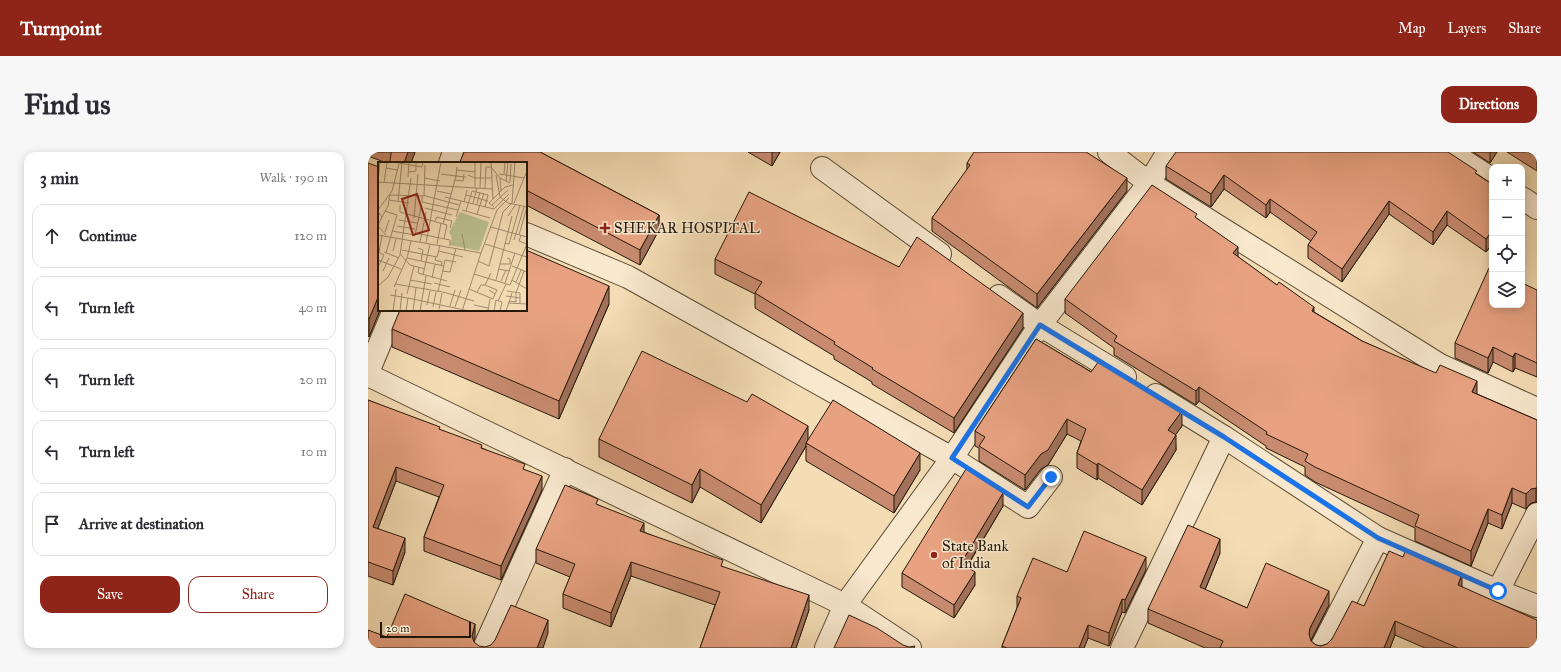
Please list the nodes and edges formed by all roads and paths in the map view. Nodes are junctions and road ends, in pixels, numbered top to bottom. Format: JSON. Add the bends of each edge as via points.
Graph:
{"nodes":[{"id":1,"x":454,"y":152,"type":"edge"},
{"id":2,"x":1109,"y":152,"type":"edge"},
{"id":3,"x":1168,"y":152,"type":"edge"},
{"id":4,"x":1450,"y":152,"type":"edge"},
{"id":5,"x":450,"y":162,"type":"edge"},
{"id":6,"x":822,"y":168,"type":"dead end"},
{"id":7,"x":1489,"y":177,"type":"edge"},
{"id":8,"x":1149,"y":183,"type":"junction"},
{"id":9,"x":1525,"y":200,"type":"edge"},
{"id":10,"x":1537,"y":208,"type":"edge"},
{"id":11,"x":527,"y":234,"type":"edge"},
{"id":12,"x":956,"y":265,"type":"edge"},
{"id":13,"x":982,"y":284,"type":"edge"},
{"id":14,"x":394,"y":311,"type":"edge"},
{"id":15,"x":1040,"y":325,"type":"junction"},
{"id":16,"x":368,"y":373,"type":"edge"},
{"id":17,"x":1537,"y":409,"type":"edge"},
{"id":18,"x":1224,"y":437,"type":"junction"},
{"id":19,"x":952,"y":458,"type":"junction"},
{"id":20,"x":565,"y":469,"type":"junction"},
{"id":21,"x":1051,"y":477,"type":"dead end"},
{"id":22,"x":1537,"y":514,"type":"edge"},
{"id":23,"x":1378,"y":538,"type":"junction"},
{"id":24,"x":1498,"y":591,"type":"junction"},
{"id":25,"x":845,"y":605,"type":"junction"},
{"id":26,"x":1537,"y":606,"type":"edge"},
{"id":27,"x":484,"y":648,"type":"edge"},
{"id":28,"x":826,"y":648,"type":"edge"},
{"id":29,"x":910,"y":648,"type":"edge"},
{"id":30,"x":1122,"y":648,"type":"edge"},
{"id":31,"x":1321,"y":648,"type":"edge"}],
"edges":[{"from":1,"to":5,"type":"street"},
{"from":2,"to":8,"type":"street"},
{"from":3,"to":8,"type":"street"},
{"from":4,"to":7,"type":"street"},
{"from":6,"to":12,"type":"street"},
{"from":8,"to":15,"type":"street"},
{"from":8,"to":17,"type":"street","via":[[1440,365]]},
{"from":9,"to":10,"type":"street"},
{"from":11,"to":19,"type":"street","via":[[628,277]]},
{"from":13,"to":15,"type":"street"},
{"from":14,"to":16,"type":"street"},
{"from":15,"to":18,"type":"street"},
{"from":15,"to":19,"type":"street"},
{"from":16,"to":20,"type":"street"},
{"from":18,"to":23,"type":"street"},
{"from":18,"to":30,"type":"street"},
{"from":19,"to":21,"type":"street","via":[[1028,507]]},
{"from":19,"to":25,"type":"street"},
{"from":20,"to":25,"type":"street"},
{"from":20,"to":27,"type":"street"},
{"from":22,"to":24,"type":"street"},
{"from":23,"to":24,"type":"street"},
{"from":23,"to":31,"type":"street"},
{"from":24,"to":26,"type":"street"},
{"from":25,"to":28,"type":"street"},
{"from":25,"to":29,"type":"street"}]}
